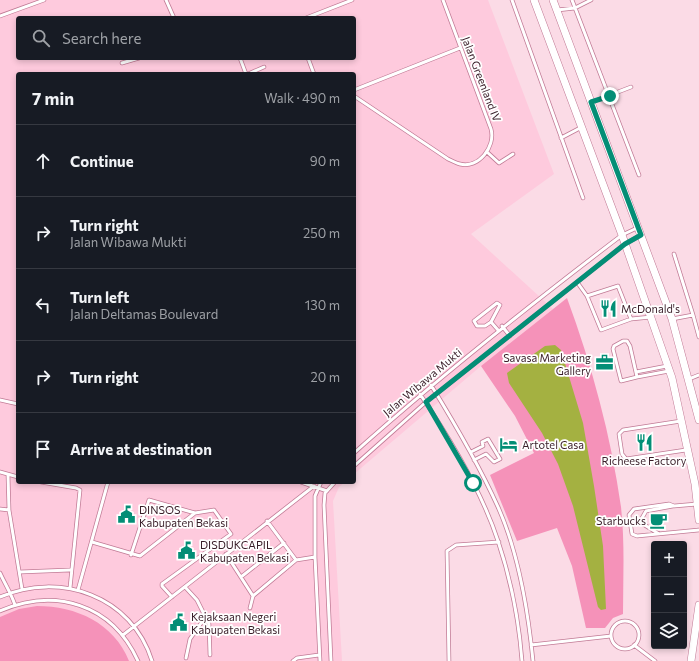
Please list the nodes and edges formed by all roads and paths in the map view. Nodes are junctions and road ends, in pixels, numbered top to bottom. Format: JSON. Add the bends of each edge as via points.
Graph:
{"nodes":[{"id":1,"x":44,"y":0,"type":"edge"},
{"id":2,"x":166,"y":0,"type":"edge"},
{"id":3,"x":352,"y":0,"type":"edge"},
{"id":4,"x":442,"y":0,"type":"edge"},
{"id":5,"x":512,"y":0,"type":"edge"},
{"id":6,"x":534,"y":0,"type":"edge"},
{"id":7,"x":553,"y":0,"type":"edge"},
{"id":8,"x":572,"y":0,"type":"edge"},
{"id":9,"x":591,"y":0,"type":"edge"},
{"id":10,"x":35,"y":2,"type":"edge"},
{"id":11,"x":575,"y":8,"type":"junction"},
{"id":12,"x":557,"y":10,"type":"junction"},
{"id":13,"x":0,"y":16,"type":"edge"},
{"id":14,"x":173,"y":16,"type":"edge"},
{"id":15,"x":311,"y":16,"type":"edge"},
{"id":16,"x":460,"y":48,"type":"junction"},
{"id":17,"x":132,"y":60,"type":"edge"},
{"id":18,"x":241,"y":60,"type":"edge"},
{"id":19,"x":309,"y":60,"type":"edge"},
{"id":20,"x":122,"y":63,"type":"dead end"},
{"id":21,"x":264,"y":67,"type":"dead end"},
{"id":22,"x":246,"y":72,"type":"edge"},
{"id":23,"x":252,"y":72,"type":"edge"},
{"id":24,"x":313,"y":72,"type":"edge"},
{"id":25,"x":632,"y":87,"type":"dead end"},
{"id":26,"x":356,"y":89,"type":"edge"},
{"id":27,"x":610,"y":96,"type":"junction"},
{"id":28,"x":356,"y":97,"type":"edge"},
{"id":29,"x":591,"y":102,"type":"junction"},
{"id":30,"x":580,"y":128,"type":"junction"},
{"id":31,"x":561,"y":138,"type":"junction"},
{"id":32,"x":487,"y":152,"type":"junction"},
{"id":33,"x":513,"y":154,"type":"dead end"},
{"id":34,"x":639,"y":175,"type":"dead end"},
{"id":35,"x":583,"y":198,"type":"dead end"},
{"id":36,"x":638,"y":228,"type":"junction"},
{"id":37,"x":622,"y":235,"type":"junction"},
{"id":38,"x":641,"y":235,"type":"junction"},
{"id":39,"x":625,"y":244,"type":"junction"},
{"id":40,"x":674,"y":254,"type":"dead end"},
{"id":41,"x":577,"y":282,"type":"junction"},
{"id":42,"x":588,"y":296,"type":"junction"},
{"id":43,"x":693,"y":315,"type":"junction"},
{"id":44,"x":651,"y":317,"type":"junction"},
{"id":45,"x":672,"y":319,"type":"junction"},
{"id":46,"x":631,"y":320,"type":"junction"},
{"id":47,"x":491,"y":322,"type":"junction"},
{"id":48,"x":502,"y":326,"type":"junction"},
{"id":49,"x":498,"y":330,"type":"junction"},
{"id":50,"x":510,"y":336,"type":"junction"},
{"id":51,"x":699,"y":337,"type":"edge"},
{"id":52,"x":668,"y":368,"type":"junction"},
{"id":53,"x":636,"y":372,"type":"junction"},
{"id":54,"x":699,"y":375,"type":"edge"},
{"id":55,"x":637,"y":377,"type":"junction"},
{"id":56,"x":689,"y":379,"type":"junction"},
{"id":57,"x":431,"y":385,"type":"junction"},
{"id":58,"x":420,"y":394,"type":"junction"},
{"id":59,"x":437,"y":394,"type":"junction"},
{"id":60,"x":0,"y":400,"type":"edge"},
{"id":61,"x":426,"y":402,"type":"junction"},
{"id":62,"x":16,"y":404,"type":"edge"},
{"id":63,"x":699,"y":420,"type":"edge"},
{"id":64,"x":682,"y":421,"type":"junction"},
{"id":65,"x":688,"y":449,"type":"junction"},
{"id":66,"x":356,"y":450,"type":"edge"},
{"id":67,"x":471,"y":452,"type":"junction"},
{"id":68,"x":474,"y":460,"type":"junction"},
{"id":69,"x":356,"y":464,"type":"edge"},
{"id":70,"x":0,"y":472,"type":"edge"},
{"id":71,"x":8,"y":475,"type":"junction"},
{"id":72,"x":16,"y":476,"type":"edge"},
{"id":73,"x":58,"y":484,"type":"edge"},
{"id":74,"x":107,"y":484,"type":"edge"},
{"id":75,"x":308,"y":484,"type":"edge"},
{"id":76,"x":318,"y":484,"type":"edge"},
{"id":77,"x":333,"y":484,"type":"edge"},
{"id":78,"x":316,"y":486,"type":"junction"},
{"id":79,"x":327,"y":491,"type":"junction"},
{"id":80,"x":697,"y":504,"type":"junction"},
{"id":81,"x":674,"y":506,"type":"junction"},
{"id":82,"x":0,"y":509,"type":"edge"},
{"id":83,"x":8,"y":510,"type":"junction"},
{"id":84,"x":195,"y":512,"type":"junction"},
{"id":85,"x":699,"y":520,"type":"edge"},
{"id":86,"x":267,"y":521,"type":"junction"},
{"id":87,"x":699,"y":530,"type":"edge"},
{"id":88,"x":659,"y":534,"type":"junction"},
{"id":89,"x":92,"y":542,"type":"junction"},
{"id":90,"x":498,"y":542,"type":"junction"},
{"id":91,"x":284,"y":543,"type":"junction"},
{"id":92,"x":226,"y":554,"type":"junction"},
{"id":93,"x":131,"y":555,"type":"junction"},
{"id":94,"x":315,"y":557,"type":"junction"},
{"id":95,"x":296,"y":560,"type":"junction"},
{"id":96,"x":70,"y":570,"type":"junction"},
{"id":97,"x":20,"y":572,"type":"junction"},
{"id":98,"x":0,"y":573,"type":"edge"},
{"id":99,"x":241,"y":577,"type":"junction"},
{"id":100,"x":185,"y":587,"type":"junction"},
{"id":101,"x":70,"y":588,"type":"junction"},
{"id":102,"x":22,"y":589,"type":"junction"},
{"id":103,"x":78,"y":590,"type":"junction"},
{"id":104,"x":11,"y":592,"type":"junction"},
{"id":105,"x":252,"y":596,"type":"junction"},
{"id":106,"x":0,"y":597,"type":"edge"},
{"id":107,"x":172,"y":597,"type":"junction"},
{"id":108,"x":15,"y":605,"type":"junction"},
{"id":109,"x":699,"y":605,"type":"edge"},
{"id":110,"x":250,"y":608,"type":"dead end"},
{"id":111,"x":0,"y":611,"type":"edge"},
{"id":112,"x":206,"y":616,"type":"junction"},
{"id":113,"x":134,"y":627,"type":"junction"},
{"id":114,"x":123,"y":635,"type":"junction"},
{"id":115,"x":612,"y":636,"type":"junction"},
{"id":116,"x":531,"y":645,"type":"junction"},
{"id":117,"x":634,"y":645,"type":"junction"},
{"id":118,"x":210,"y":655,"type":"dead end"},
{"id":119,"x":319,"y":656,"type":"junction"},
{"id":120,"x":186,"y":658,"type":"dead end"},
{"id":121,"x":138,"y":661,"type":"edge"},
{"id":122,"x":152,"y":661,"type":"edge"},
{"id":123,"x":293,"y":661,"type":"edge"},
{"id":124,"x":320,"y":661,"type":"edge"},
{"id":125,"x":332,"y":661,"type":"edge"},
{"id":126,"x":449,"y":661,"type":"edge"},
{"id":127,"x":522,"y":661,"type":"edge"},
{"id":128,"x":533,"y":661,"type":"edge"},
{"id":129,"x":655,"y":661,"type":"edge"},
{"id":130,"x":691,"y":661,"type":"edge"}],
"edges":[{"from":1,"to":10,"type":"lane"},
{"from":2,"to":14,"type":"lane"},
{"from":3,"to":15,"type":"lane"},
{"from":4,"to":16,"type":"lane","name":"Jalan Greenland IV"},
{"from":5,"to":31,"type":"lane"},
{"from":6,"to":30,"type":"street"},
{"from":7,"to":12,"type":"street"},
{"from":8,"to":11,"type":"lane"},
{"from":9,"to":11,"type":"lane"},
{"from":10,"to":13,"type":"lane"},
{"from":11,"to":12,"type":"lane"},
{"from":11,"to":27,"type":"lane"},
{"from":12,"to":29,"type":"street"},
{"from":16,"to":26,"type":"lane"},
{"from":16,"to":32,"type":"lane","name":"Jalan Greenland IV","via":[[492,133],[491,146]]},
{"from":17,"to":20,"type":"lane"},
{"from":18,"to":22,"type":"lane"},
{"from":19,"to":24,"type":"lane"},
{"from":21,"to":23,"type":"lane"},
{"from":25,"to":27,"type":"lane"},
{"from":27,"to":29,"type":"lane"},
{"from":27,"to":34,"type":"lane"},
{"from":28,"to":32,"type":"lane","via":[[448,159],[460,164],[474,162]]},
{"from":29,"to":36,"type":"street"},
{"from":30,"to":31,"type":"lane"},
{"from":30,"to":37,"type":"street"},
{"from":31,"to":35,"type":"lane"},
{"from":32,"to":33,"type":"lane","via":[[499,163]]},
{"from":36,"to":37,"type":"lane","name":"Jalan Wibawa Mukti"},
{"from":36,"to":38,"type":"street"},
{"from":37,"to":39,"type":"street"},
{"from":37,"to":48,"type":"lane","name":"Jalan Wibawa Mukti"},
{"from":38,"to":39,"type":"lane","name":"Jalan Wibawa Mukti"},
{"from":38,"to":45,"type":"street"},
{"from":39,"to":41,"type":"lane","name":"Jalan Wibawa Mukti"},
{"from":39,"to":44,"type":"street"},
{"from":40,"to":43,"type":"lane"},
{"from":41,"to":42,"type":"lane"},
{"from":41,"to":50,"type":"lane","name":"Jalan Wibawa Mukti"},
{"from":42,"to":46,"type":"lane","via":[[618,286]]},
{"from":42,"to":46,"type":"lane","via":[[601,330]]},
{"from":43,"to":45,"type":"lane"},
{"from":43,"to":51,"type":"lane"},
{"from":44,"to":46,"type":"lane"},
{"from":44,"to":52,"type":"street"},
{"from":45,"to":56,"type":"street"},
{"from":47,"to":47,"type":"lane","via":[[485,326],[477,326],[474,321],[495,302],[500,305]]},
{"from":47,"to":49,"type":"lane"},
{"from":48,"to":49,"type":"lane","name":"Jalan Wibawa Mukti"},
{"from":48,"to":50,"type":"lane"},
{"from":49,"to":57,"type":"lane","name":"Jalan Wibawa Mukti"},
{"from":50,"to":59,"type":"lane","name":"Jalan Wibawa Mukti"},
{"from":52,"to":53,"type":"lane"},
{"from":52,"to":55,"type":"lane"},
{"from":52,"to":64,"type":"street"},
{"from":53,"to":55,"type":"lane"},
{"from":53,"to":55,"type":"lane","via":[[627,341],[614,346],[620,380]]},
{"from":54,"to":56,"type":"lane"},
{"from":56,"to":63,"type":"street"},
{"from":57,"to":58,"type":"lane","name":"Jalan Wibawa Mukti"},
{"from":57,"to":59,"type":"lane"},
{"from":58,"to":61,"type":"lane"},
{"from":58,"to":66,"type":"lane","name":"Jalan Wibawa Mukti"},
{"from":59,"to":61,"type":"lane","name":"Jalan Wibawa Mukti"},
{"from":59,"to":67,"type":"lane"},
{"from":60,"to":62,"type":"lane"},
{"from":61,"to":69,"type":"lane","name":"Jalan Wibawa Mukti"},
{"from":61,"to":90,"type":"lane","via":[[473,483]]},
{"from":64,"to":65,"type":"street"},
{"from":64,"to":65,"type":"lane","via":[[623,430],[619,434],[622,454],[626,459]]},
{"from":65,"to":80,"type":"street"},
{"from":67,"to":68,"type":"lane"},
{"from":67,"to":68,"type":"lane","via":[[484,446],[482,442],[488,439],[500,459],[494,462],[486,454]]},
{"from":68,"to":116,"type":"lane","via":[[498,508],[518,566]]},
{"from":70,"to":71,"type":"lane"},
{"from":71,"to":72,"type":"lane"},
{"from":71,"to":83,"type":"lane"},
{"from":73,"to":96,"type":"lane","via":[[80,491]]},
{"from":74,"to":89,"type":"lane"},
{"from":75,"to":78,"type":"lane"},
{"from":76,"to":78,"type":"lane"},
{"from":77,"to":79,"type":"lane"},
{"from":78,"to":79,"type":"lane"},
{"from":78,"to":86,"type":"lane"},
{"from":78,"to":94,"type":"lane"},
{"from":79,"to":125,"type":"lane","via":[[324,505]]},
{"from":80,"to":81,"type":"lane"},
{"from":80,"to":85,"type":"street"},
{"from":81,"to":88,"type":"lane","via":[[646,511],[644,514],[643,524]]},
{"from":81,"to":88,"type":"lane","via":[[669,504],[634,508],[630,512],[632,534]]},
{"from":82,"to":83,"type":"lane"},
{"from":83,"to":97,"type":"lane"},
{"from":84,"to":93,"type":"lane","via":[[144,554]]},
{"from":84,"to":93,"type":"lane","via":[[149,500]]},
{"from":84,"to":107,"type":"lane","via":[[213,509],[231,534],[162,584]]},
{"from":86,"to":91,"type":"lane"},
{"from":86,"to":92,"type":"lane"},
{"from":87,"to":88,"type":"lane"},
{"from":89,"to":93,"type":"lane"},
{"from":89,"to":103,"type":"lane"},
{"from":90,"to":126,"type":"lane","via":[[456,545],[447,551]]},
{"from":90,"to":127,"type":"lane","via":[[520,632]]},
{"from":91,"to":95,"type":"lane"},
{"from":91,"to":99,"type":"lane"},
{"from":92,"to":99,"type":"lane"},
{"from":92,"to":100,"type":"lane"},
{"from":94,"to":95,"type":"lane"},
{"from":94,"to":119,"type":"lane"},
{"from":95,"to":105,"type":"lane"},
{"from":96,"to":97,"type":"lane"},
{"from":96,"to":101,"type":"lane"},
{"from":97,"to":102,"type":"lane"},
{"from":98,"to":104,"type":"lane"},
{"from":99,"to":105,"type":"lane"},
{"from":100,"to":107,"type":"lane"},
{"from":100,"to":112,"type":"lane"},
{"from":101,"to":102,"type":"lane","via":[[38,586]]},
{"from":101,"to":103,"type":"lane"},
{"from":102,"to":104,"type":"lane"},
{"from":103,"to":113,"type":"lane","via":[[109,604]]},
{"from":104,"to":106,"type":"lane"},
{"from":104,"to":108,"type":"lane"},
{"from":105,"to":110,"type":"lane"},
{"from":107,"to":113,"type":"lane"},
{"from":108,"to":111,"type":"lane"},
{"from":108,"to":114,"type":"lane","via":[[34,600],[74,603],[92,610]]},
{"from":109,"to":130,"type":"street"},
{"from":112,"to":118,"type":"lane","via":[[209,624]]},
{"from":112,"to":120,"type":"lane","via":[[190,638]]},
{"from":113,"to":114,"type":"lane"},
{"from":113,"to":122,"type":"lane"},
{"from":114,"to":121,"type":"lane"},
{"from":115,"to":116,"type":"lane"},
{"from":115,"to":117,"type":"lane","via":[[614,643],[620,648]]},
{"from":115,"to":117,"type":"lane","via":[[613,628],[619,623],[630,622],[638,630],[638,638]]},
{"from":116,"to":128,"type":"lane"},
{"from":117,"to":129,"type":"lane"},
{"from":119,"to":123,"type":"lane","via":[[297,658]]},
{"from":119,"to":124,"type":"lane"}]}
